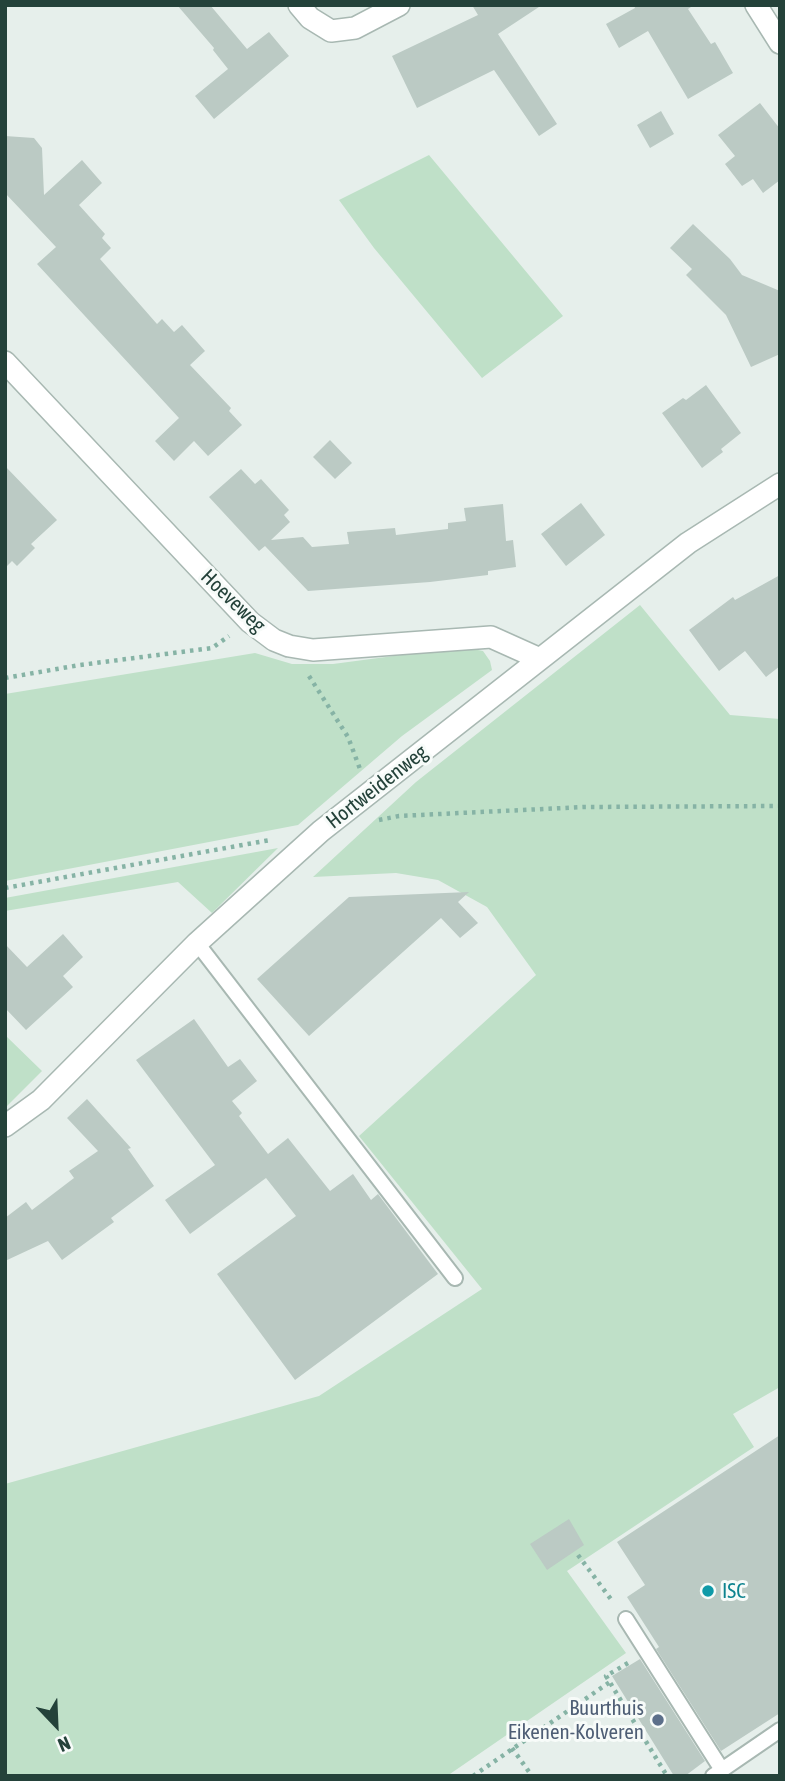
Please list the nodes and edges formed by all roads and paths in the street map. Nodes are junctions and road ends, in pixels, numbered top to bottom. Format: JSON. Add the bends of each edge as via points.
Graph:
{"nodes":[{"id":1,"x":299,"y":5,"type":"edge"},
{"id":2,"x":399,"y":5,"type":"edge"},
{"id":3,"x":756,"y":5,"type":"edge"},
{"id":4,"x":780,"y":43,"type":"edge"},
{"id":5,"x":5,"y":362,"type":"edge"},
{"id":6,"x":780,"y":484,"type":"edge"},
{"id":7,"x":250,"y":622,"type":"junction"},
{"id":8,"x":289,"y":646,"type":"junction"},
{"id":9,"x":540,"y":659,"type":"junction"},
{"id":10,"x":5,"y":678,"type":"edge"},
{"id":11,"x":369,"y":793,"type":"junction"},
{"id":12,"x":780,"y":807,"type":"edge"},
{"id":13,"x":373,"y":821,"type":"dead end"},
{"id":14,"x":321,"y":831,"type":"junction"},
{"id":15,"x":5,"y":888,"type":"edge"},
{"id":16,"x":197,"y":943,"type":"junction"},
{"id":17,"x":5,"y":1126,"type":"edge"},
{"id":18,"x":456,"y":1278,"type":"dead end"},
{"id":19,"x":578,"y":1555,"type":"dead end"},
{"id":20,"x":626,"y":1619,"type":"joint"},
{"id":21,"x":647,"y":1651,"type":"junction"},
{"id":22,"x":610,"y":1682,"type":"junction"},
{"id":23,"x":780,"y":1730,"type":"edge"},
{"id":24,"x":512,"y":1748,"type":"junction"},
{"id":25,"x":718,"y":1773,"type":"edge"},
{"id":26,"x":473,"y":1776,"type":"edge"},
{"id":27,"x":532,"y":1776,"type":"edge"},
{"id":28,"x":667,"y":1776,"type":"edge"}],
"edges":[{"from":1,"to":2,"type":"street","via":[[331,31],[355,28]]},
{"from":3,"to":4,"type":"street"},
{"from":5,"to":7,"type":"street","name":"Hoeveweg"},
{"from":6,"to":9,"type":"street","name":"Hortweidenweg","via":[[688,543]]},
{"from":7,"to":8,"type":"street","name":"Hoeveweg"},
{"from":7,"to":10,"type":"path","via":[[212,648]]},
{"from":8,"to":9,"type":"street","name":"Hoeveweg","via":[[313,650],[491,637]]},
{"from":8,"to":11,"type":"path","via":[[348,737]]},
{"from":9,"to":11,"type":"street","name":"Hortweidenweg"},
{"from":11,"to":14,"type":"street","name":"Hortweidenweg"},
{"from":12,"to":13,"type":"path","via":[[584,807]]},
{"from":14,"to":15,"type":"path"},
{"from":14,"to":16,"type":"street","name":"Hortweidenweg"},
{"from":16,"to":17,"type":"street","name":"Hortweidenweg","via":[[41,1100]]},
{"from":16,"to":18,"type":"lane"},
{"from":19,"to":20,"type":"path"},
{"from":20,"to":21,"type":"lane"},
{"from":21,"to":22,"type":"path","via":[[606,1676]]},
{"from":21,"to":25,"type":"lane"},
{"from":22,"to":24,"type":"path"},
{"from":22,"to":28,"type":"path"},
{"from":23,"to":25,"type":"lane"},
{"from":24,"to":26,"type":"path"},
{"from":24,"to":27,"type":"path"}]}
